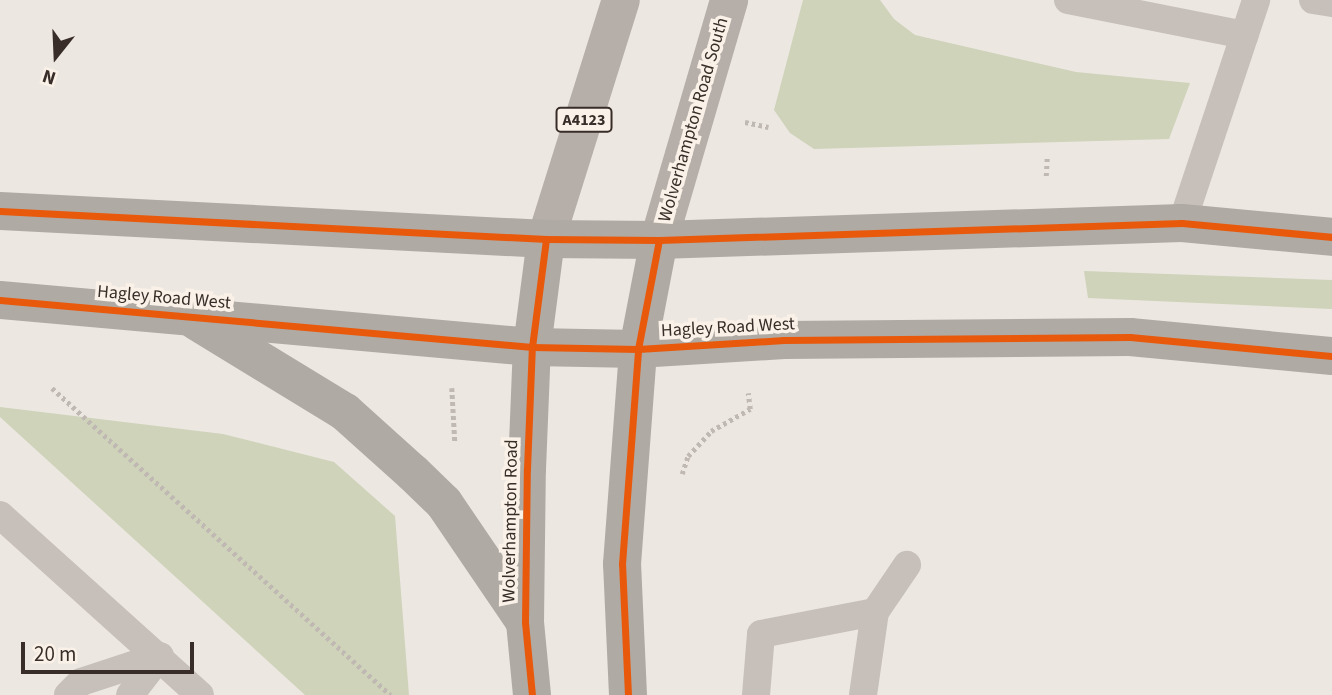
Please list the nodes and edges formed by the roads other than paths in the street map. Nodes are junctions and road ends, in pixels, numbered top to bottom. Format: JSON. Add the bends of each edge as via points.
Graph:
{"nodes":[{"id":1,"x":621,"y":0,"type":"edge"},
{"id":2,"x":729,"y":0,"type":"edge"},
{"id":3,"x":1068,"y":0,"type":"edge"},
{"id":4,"x":1256,"y":0,"type":"edge"},
{"id":5,"x":1313,"y":0,"type":"edge"},
{"id":6,"x":1332,"y":3,"type":"edge"},
{"id":7,"x":1245,"y":35,"type":"junction"},
{"id":8,"x":0,"y":211,"type":"edge"},
{"id":9,"x":1182,"y":223,"type":"junction"},
{"id":10,"x":1332,"y":237,"type":"edge"},
{"id":11,"x":546,"y":239,"type":"junction"},
{"id":12,"x":659,"y":240,"type":"junction"},
{"id":13,"x":0,"y":300,"type":"edge"},
{"id":14,"x":187,"y":316,"type":"junction"},
{"id":15,"x":532,"y":346,"type":"junction"},
{"id":16,"x":638,"y":349,"type":"junction"},
{"id":17,"x":1332,"y":356,"type":"edge"},
{"id":18,"x":0,"y":517,"type":"edge"},
{"id":19,"x":907,"y":565,"type":"dead end"},
{"id":20,"x":875,"y":612,"type":"junction"},
{"id":21,"x":524,"y":622,"type":"junction"},
{"id":22,"x":160,"y":656,"type":"junction"},
{"id":23,"x":68,"y":695,"type":"edge"},
{"id":24,"x":130,"y":695,"type":"edge"},
{"id":25,"x":200,"y":695,"type":"edge"},
{"id":26,"x":532,"y":695,"type":"edge"},
{"id":27,"x":628,"y":695,"type":"edge"},
{"id":28,"x":756,"y":695,"type":"edge"},
{"id":29,"x":863,"y":695,"type":"edge"}],
"edges":[{"from":1,"to":11,"type":"main road","number":"A4123"},
{"from":2,"to":12,"type":"main road","name":"Wolverhampton Road South"},
{"from":3,"to":7,"type":"lane"},
{"from":4,"to":7,"type":"lane"},
{"from":5,"to":6,"type":"lane"},
{"from":7,"to":9,"type":"lane"},
{"from":8,"to":11,"type":"highway"},
{"from":9,"to":10,"type":"highway"},
{"from":9,"to":12,"type":"highway"},
{"from":11,"to":12,"type":"highway"},
{"from":11,"to":15,"type":"highway","name":"Wolverhampton Road"},
{"from":12,"to":16,"type":"highway"},
{"from":13,"to":14,"type":"highway","name":"Hagley Road West"},
{"from":14,"to":15,"type":"highway","name":"Hagley Road West"},
{"from":14,"to":21,"type":"highway","via":[[345,412],[444,503]]},
{"from":15,"to":16,"type":"highway","name":"Hagley Road West"},
{"from":15,"to":21,"type":"highway","name":"Wolverhampton Road"},
{"from":16,"to":17,"type":"highway","name":"Hagley Road West","via":[[1130,337]]},
{"from":16,"to":27,"type":"highway","via":[[622,564]]},
{"from":18,"to":22,"type":"lane"},
{"from":19,"to":20,"type":"lane"},
{"from":20,"to":28,"type":"lane","via":[[761,634]]},
{"from":20,"to":29,"type":"lane"},
{"from":21,"to":26,"type":"highway","name":"Wolverhampton Road"},
{"from":22,"to":23,"type":"lane","via":[[81,682]]},
{"from":22,"to":24,"type":"lane"},
{"from":22,"to":25,"type":"lane"}]}
